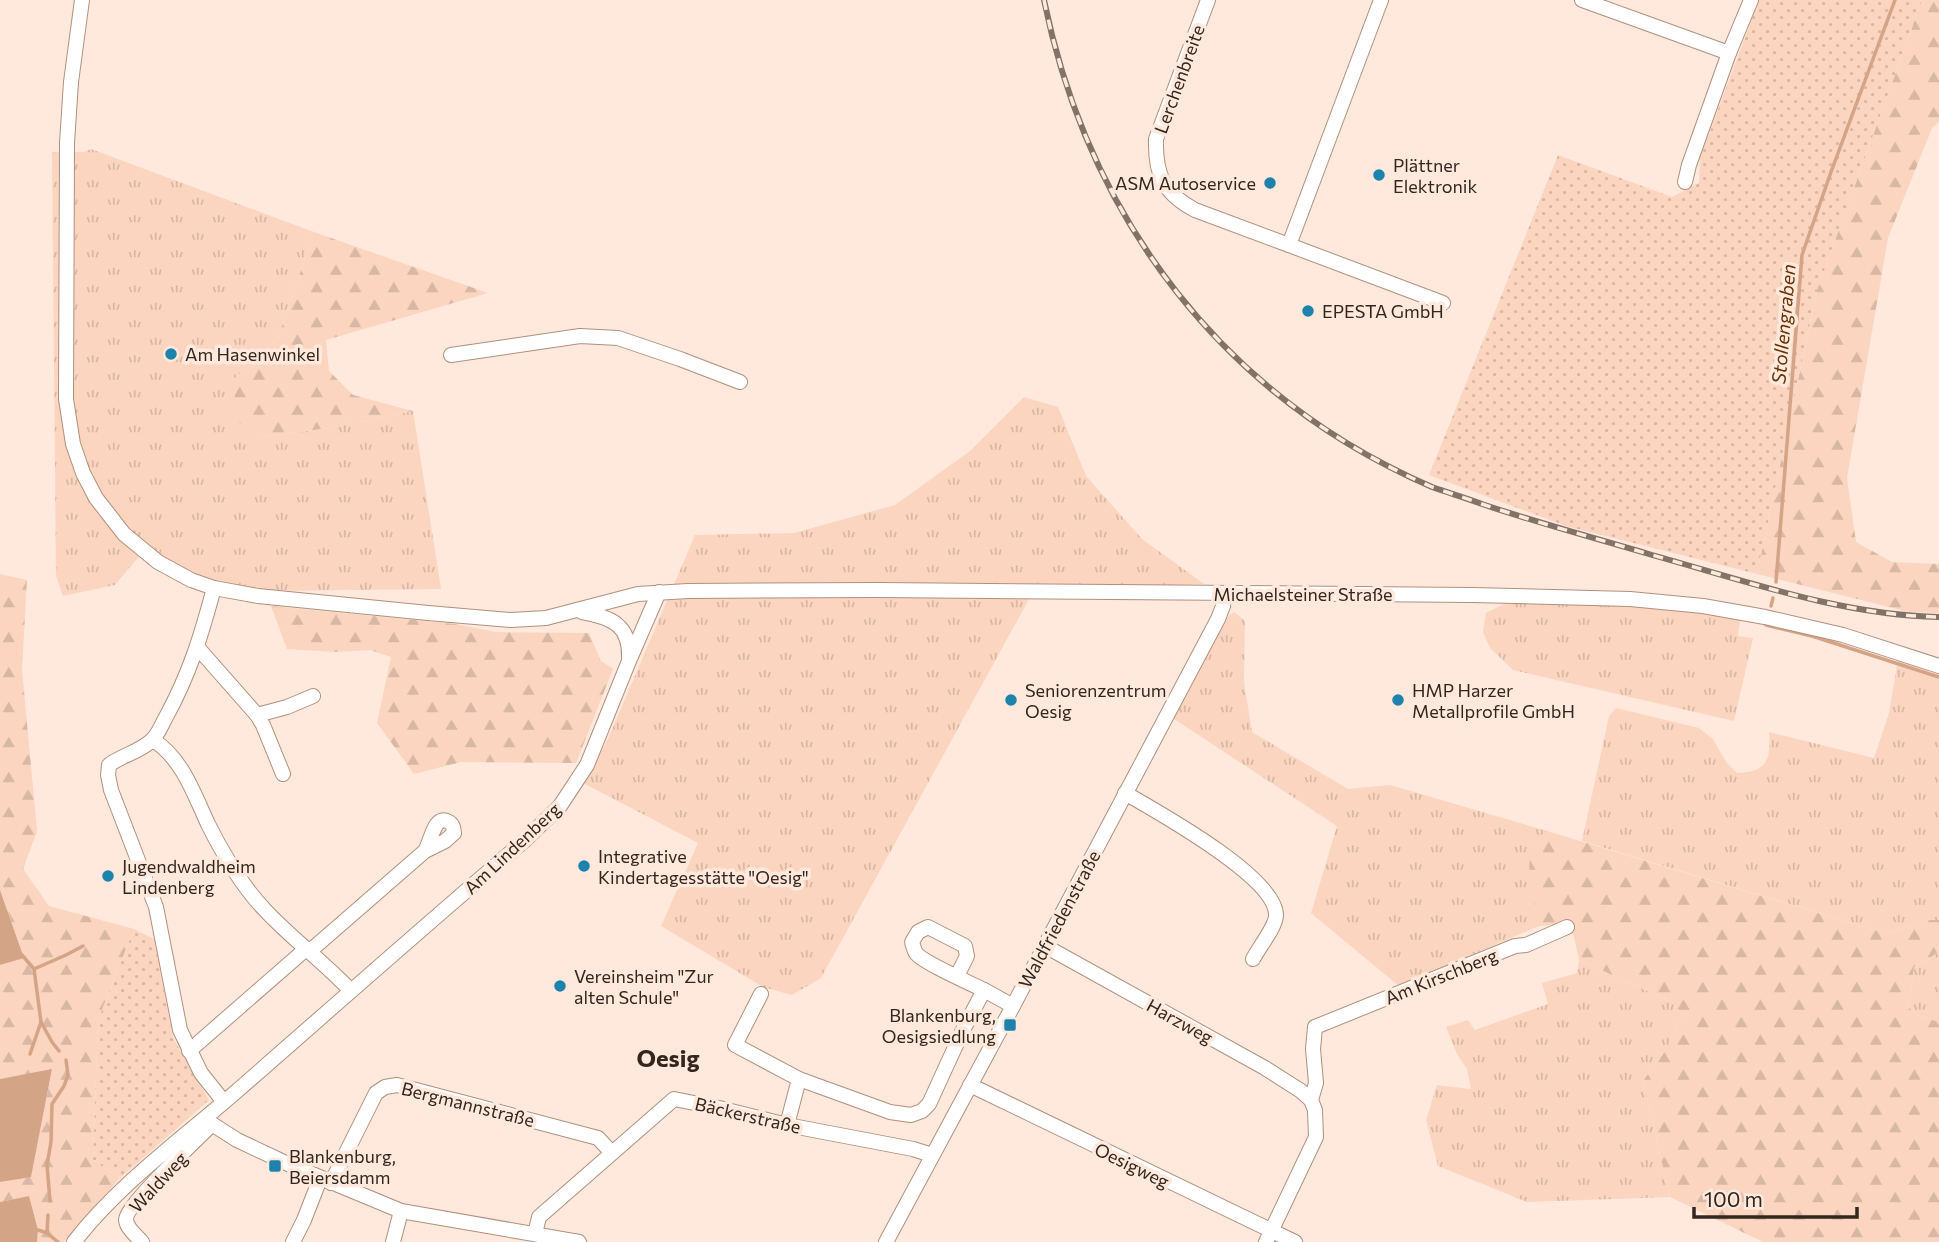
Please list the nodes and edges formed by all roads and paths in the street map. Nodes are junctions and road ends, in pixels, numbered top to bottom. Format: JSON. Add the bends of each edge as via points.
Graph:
{"nodes":[{"id":1,"x":82,"y":0,"type":"edge"},
{"id":2,"x":1208,"y":0,"type":"edge"},
{"id":3,"x":1381,"y":0,"type":"edge"},
{"id":4,"x":1582,"y":0,"type":"edge"},
{"id":5,"x":1751,"y":0,"type":"edge"},
{"id":6,"x":1729,"y":53,"type":"junction"},
{"id":7,"x":1685,"y":182,"type":"dead end"},
{"id":8,"x":1289,"y":244,"type":"junction"},
{"id":9,"x":1443,"y":303,"type":"dead end"},
{"id":10,"x":451,"y":355,"type":"dead end"},
{"id":11,"x":740,"y":382,"type":"dead end"},
{"id":12,"x":214,"y":588,"type":"junction"},
{"id":13,"x":659,"y":592,"type":"junction"},
{"id":14,"x":1224,"y":594,"type":"junction"},
{"id":15,"x":578,"y":611,"type":"junction"},
{"id":16,"x":198,"y":648,"type":"junction"},
{"id":17,"x":629,"y":661,"type":"junction"},
{"id":18,"x":1939,"y":666,"type":"edge"},
{"id":19,"x":313,"y":696,"type":"dead end"},
{"id":20,"x":257,"y":715,"type":"junction"},
{"id":21,"x":153,"y":740,"type":"junction"},
{"id":22,"x":283,"y":775,"type":"dead end"},
{"id":23,"x":1125,"y":793,"type":"junction"},
{"id":24,"x":425,"y":851,"type":"dead end"},
{"id":25,"x":1567,"y":927,"type":"dead end"},
{"id":26,"x":1045,"y":946,"type":"junction"},
{"id":27,"x":308,"y":950,"type":"junction"},
{"id":28,"x":1253,"y":959,"type":"dead end"},
{"id":29,"x":957,"y":976,"type":"dead end"},
{"id":30,"x":984,"y":990,"type":"junction"},
{"id":31,"x":351,"y":991,"type":"junction"},
{"id":32,"x":761,"y":994,"type":"dead end"},
{"id":33,"x":1013,"y":1006,"type":"junction"},
{"id":34,"x":189,"y":1051,"type":"junction"},
{"id":35,"x":799,"y":1079,"type":"junction"},
{"id":36,"x":970,"y":1085,"type":"junction"},
{"id":37,"x":1311,"y":1100,"type":"junction"},
{"id":38,"x":221,"y":1105,"type":"junction"},
{"id":39,"x":209,"y":1121,"type":"junction"},
{"id":40,"x":786,"y":1125,"type":"junction"},
{"id":41,"x":612,"y":1153,"type":"junction"},
{"id":42,"x":932,"y":1155,"type":"junction"},
{"id":43,"x":326,"y":1181,"type":"junction"},
{"id":44,"x":401,"y":1211,"type":"junction"},
{"id":45,"x":536,"y":1234,"type":"junction"},
{"id":46,"x":1268,"y":1237,"type":"edge"},
{"id":47,"x":74,"y":1242,"type":"edge"},
{"id":48,"x":142,"y":1242,"type":"edge"},
{"id":49,"x":293,"y":1242,"type":"edge"},
{"id":50,"x":393,"y":1242,"type":"edge"},
{"id":51,"x":579,"y":1242,"type":"edge"},
{"id":52,"x":886,"y":1242,"type":"edge"},
{"id":53,"x":1295,"y":1242,"type":"edge"}],
"edges":[{"from":1,"to":12,"type":"street","via":[[67,144],[66,399],[71,436],[89,486],[124,534],[158,562]]},
{"from":2,"to":8,"type":"street","name":"Lerchenbreite","via":[[1156,139],[1160,176],[1172,195],[1195,210]]},
{"from":3,"to":8,"type":"street"},
{"from":4,"to":6,"type":"street"},
{"from":5,"to":6,"type":"street"},
{"from":6,"to":7,"type":"street"},
{"from":8,"to":9,"type":"street","name":"Lerchenbreite"},
{"from":10,"to":11,"type":"street","via":[[580,336],[618,338]]},
{"from":12,"to":15,"type":"street","via":[[481,619],[529,619]]},
{"from":12,"to":16,"type":"street"},
{"from":13,"to":14,"type":"street","name":"Michaelsteiner Straße"},
{"from":13,"to":15,"type":"street"},
{"from":13,"to":17,"type":"street","name":"Am Lindenberg"},
{"from":14,"to":18,"type":"street","name":"Michaelsteiner Straße","via":[[1630,599],[1703,606],[1843,635]]},
{"from":14,"to":23,"type":"street","name":"Waldfriedenstraße","via":[[1217,619]]},
{"from":15,"to":17,"type":"street","via":[[614,621],[627,637]]},
{"from":16,"to":20,"type":"street"},
{"from":16,"to":21,"type":"street"},
{"from":17,"to":31,"type":"street","name":"Am Lindenberg","via":[[594,751],[560,806]]},
{"from":19,"to":20,"type":"street"},
{"from":20,"to":22,"type":"street"},
{"from":21,"to":27,"type":"street","via":[[186,776],[219,846],[262,908]]},
{"from":21,"to":34,"type":"street","via":[[116,759],[109,765],[108,775],[156,906],[177,1018]]},
{"from":23,"to":26,"type":"street","name":"Waldfriedenstraße"},
{"from":23,"to":28,"type":"street","via":[[1194,834],[1260,886],[1276,913]]},
{"from":24,"to":27,"type":"street"},
{"from":25,"to":37,"type":"street","name":"Am Kirschberg","via":[[1315,1027],[1316,1083]]},
{"from":26,"to":33,"type":"street","name":"Waldfriedenstraße"},
{"from":26,"to":37,"type":"street","name":"Harzweg","via":[[1265,1068]]},
{"from":27,"to":31,"type":"street"},
{"from":27,"to":34,"type":"street"},
{"from":29,"to":30,"type":"street"},
{"from":30,"to":33,"type":"street"},
{"from":30,"to":35,"type":"street","via":[[922,1111],[911,1115],[890,1112]]},
{"from":31,"to":38,"type":"street","name":"Am Lindenberg"},
{"from":32,"to":35,"type":"street","via":[[735,1045]]},
{"from":33,"to":36,"type":"street","name":"Waldfriedenstraße"},
{"from":34,"to":38,"type":"street"},
{"from":35,"to":40,"type":"street"},
{"from":36,"to":42,"type":"street","name":"Waldfriedenstraße"},
{"from":36,"to":46,"type":"street","name":"Oesigweg"},
{"from":37,"to":46,"type":"street","via":[[1316,1137]]},
{"from":38,"to":39,"type":"street","name":"Am Lindenberg"},
{"from":39,"to":43,"type":"street","via":[[237,1140]]},
{"from":39,"to":47,"type":"street","via":[[149,1164]]},
{"from":39,"to":48,"type":"street","name":"Waldweg","via":[[127,1213],[128,1226]]},
{"from":40,"to":41,"type":"street","name":"Bäckerstraße","via":[[674,1099]]},
{"from":40,"to":42,"type":"street","name":"Bäckerstraße"},
{"from":41,"to":43,"type":"street","name":"Bergmannstraße","via":[[598,1138],[397,1085],[376,1093]]},
{"from":41,"to":45,"type":"street","name":"Bäckerstraße","via":[[539,1217]]},
{"from":42,"to":52,"type":"street","name":"Waldfriedenstraße"},
{"from":43,"to":44,"type":"street"},
{"from":43,"to":49,"type":"street","name":"Bergmannstraße"},
{"from":44,"to":45,"type":"street"},
{"from":44,"to":50,"type":"street"},
{"from":45,"to":51,"type":"street"},
{"from":46,"to":53,"type":"street","name":"Oesigweg"}]}
